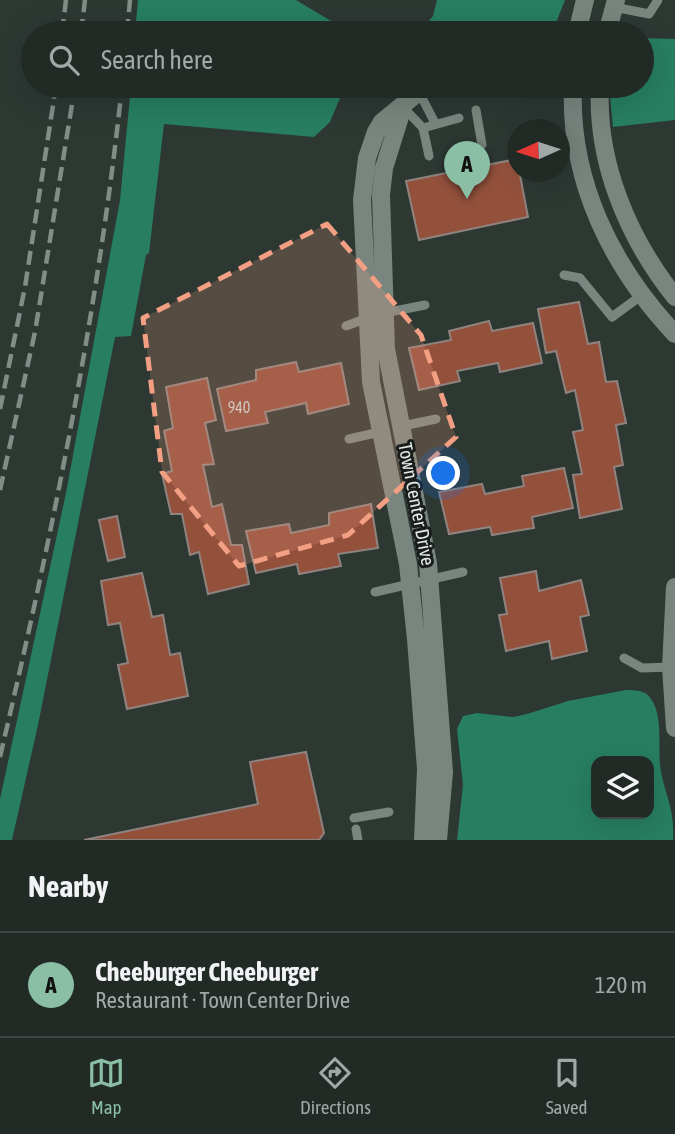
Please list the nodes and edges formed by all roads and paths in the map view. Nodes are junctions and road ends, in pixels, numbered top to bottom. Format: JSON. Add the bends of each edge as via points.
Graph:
{"nodes":[{"id":1,"x":585,"y":0,"type":"edge"},
{"id":2,"x":658,"y":0,"type":"edge"},
{"id":3,"x":615,"y":4,"type":"edge"},
{"id":4,"x":580,"y":21,"type":"edge"},
{"id":5,"x":610,"y":21,"type":"edge"},
{"id":6,"x":413,"y":98,"type":"edge"},
{"id":7,"x":426,"y":98,"type":"edge"},
{"id":8,"x":574,"y":98,"type":"edge"},
{"id":9,"x":601,"y":98,"type":"edge"},
{"id":10,"x":403,"y":107,"type":"junction"},
{"id":11,"x":476,"y":110,"type":"dead end"},
{"id":12,"x":459,"y":118,"type":"dead end"},
{"id":13,"x":435,"y":123,"type":"junction"},
{"id":14,"x":423,"y":128,"type":"junction"},
{"id":15,"x":482,"y":145,"type":"dead end"},
{"id":16,"x":429,"y":156,"type":"dead end"},
{"id":17,"x":564,"y":275,"type":"dead end"},
{"id":18,"x":642,"y":295,"type":"junction"},
{"id":19,"x":675,"y":297,"type":"edge"},
{"id":20,"x":425,"y":305,"type":"dead end"},
{"id":21,"x":385,"y":313,"type":"junction"},
{"id":22,"x":366,"y":318,"type":"junction"},
{"id":23,"x":346,"y":326,"type":"dead end"},
{"id":24,"x":675,"y":334,"type":"edge"},
{"id":25,"x":436,"y":419,"type":"dead end"},
{"id":26,"x":399,"y":426,"type":"junction"},
{"id":27,"x":381,"y":432,"type":"junction"},
{"id":28,"x":349,"y":439,"type":"dead end"},
{"id":29,"x":463,"y":572,"type":"dead end"},
{"id":30,"x":430,"y":579,"type":"junction"},
{"id":31,"x":411,"y":583,"type":"junction"},
{"id":32,"x":675,"y":587,"type":"edge"},
{"id":33,"x":375,"y":592,"type":"dead end"},
{"id":34,"x":624,"y":659,"type":"dead end"},
{"id":35,"x":673,"y":667,"type":"edge"},
{"id":36,"x":675,"y":728,"type":"edge"},
{"id":37,"x":389,"y":812,"type":"dead end"},
{"id":38,"x":354,"y":818,"type":"dead end"},
{"id":39,"x":356,"y":829,"type":"dead end"},
{"id":40,"x":358,"y":840,"type":"edge"},
{"id":41,"x":423,"y":840,"type":"edge"},
{"id":42,"x":438,"y":840,"type":"edge"}],
"edges":[{"from":1,"to":4,"type":"street"},
{"from":2,"to":3,"type":"lane","via":[[649,14]]},
{"from":3,"to":5,"type":"street"},
{"from":6,"to":10,"type":"street","name":"Town Center Drive"},
{"from":7,"to":13,"type":"lane"},
{"from":8,"to":18,"type":"street","via":[[579,157],[591,205],[607,242]]},
{"from":9,"to":19,"type":"street","via":[[607,161],[623,212]]},
{"from":10,"to":14,"type":"lane"},
{"from":10,"to":21,"type":"street","name":"Town Center Drive","via":[[384,168],[381,195]]},
{"from":10,"to":22,"type":"street","name":"Town Center Drive","via":[[376,132],[364,174]]},
{"from":11,"to":15,"type":"lane"},
{"from":12,"to":13,"type":"lane"},
{"from":13,"to":14,"type":"lane"},
{"from":14,"to":16,"type":"lane"},
{"from":17,"to":18,"type":"lane","via":[[580,278],[612,317]]},
{"from":18,"to":24,"type":"street"},
{"from":20,"to":21,"type":"lane"},
{"from":21,"to":22,"type":"lane"},
{"from":21,"to":26,"type":"street","name":"Town Center Drive"},
{"from":22,"to":23,"type":"lane"},
{"from":22,"to":27,"type":"street","name":"Town Center Drive"},
{"from":25,"to":26,"type":"lane"},
{"from":26,"to":27,"type":"lane"},
{"from":26,"to":30,"type":"street","name":"Town Center Drive"},
{"from":27,"to":28,"type":"lane"},
{"from":27,"to":31,"type":"street","name":"Town Center Drive"},
{"from":29,"to":30,"type":"lane"},
{"from":30,"to":31,"type":"lane"},
{"from":30,"to":42,"type":"street","name":"Town Center Drive","via":[[444,772]]},
{"from":31,"to":33,"type":"lane"},
{"from":31,"to":41,"type":"street","name":"Town Center Drive","via":[[426,769]]},
{"from":32,"to":35,"type":"street"},
{"from":34,"to":35,"type":"lane","via":[[642,668]]},
{"from":35,"to":36,"type":"street"},
{"from":37,"to":38,"type":"lane"},
{"from":39,"to":40,"type":"lane"}]}
